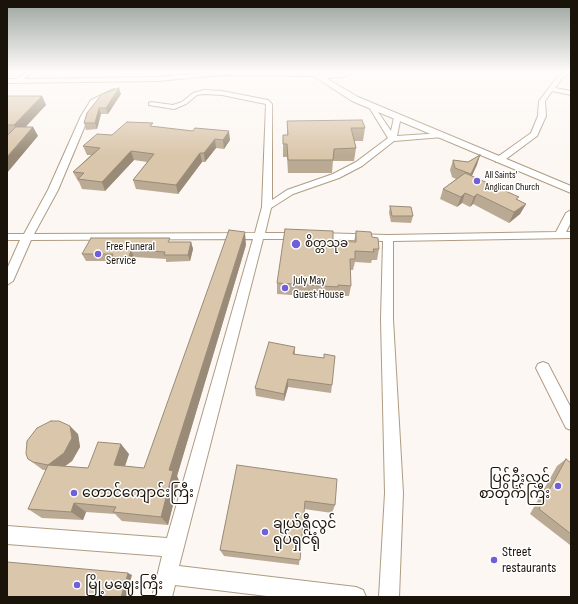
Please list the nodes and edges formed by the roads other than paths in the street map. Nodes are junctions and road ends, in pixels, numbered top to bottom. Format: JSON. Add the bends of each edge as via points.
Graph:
{"nodes":[{"id":1,"x":96,"y":99,"type":"edge"},
{"id":2,"x":189,"y":99,"type":"edge"},
{"id":3,"x":258,"y":99,"type":"edge"},
{"id":4,"x":357,"y":99,"type":"edge"},
{"id":5,"x":543,"y":99,"type":"edge"},
{"id":6,"x":151,"y":104,"type":"dead end"},
{"id":7,"x":372,"y":107,"type":"junction"},
{"id":8,"x":398,"y":118,"type":"junction"},
{"id":9,"x":443,"y":135,"type":"junction"},
{"id":10,"x":392,"y":140,"type":"junction"},
{"id":11,"x":499,"y":160,"type":"junction"},
{"id":12,"x":571,"y":190,"type":"edge"},
{"id":13,"x":267,"y":207,"type":"junction"},
{"id":14,"x":571,"y":213,"type":"edge"},
{"id":15,"x":259,"y":235,"type":"junction"},
{"id":16,"x":571,"y":235,"type":"edge"},
{"id":17,"x":559,"y":236,"type":"junction"},
{"id":18,"x":7,"y":237,"type":"edge"},
{"id":19,"x":28,"y":237,"type":"junction"},
{"id":20,"x":388,"y":238,"type":"junction"},
{"id":21,"x":7,"y":281,"type":"edge"},
{"id":22,"x":543,"y":368,"type":"dead end"},
{"id":23,"x":571,"y":423,"type":"edge"},
{"id":24,"x":7,"y":535,"type":"edge"},
{"id":25,"x":173,"y":548,"type":"junction"},
{"id":26,"x":167,"y":574,"type":"junction"},
{"id":27,"x":162,"y":597,"type":"edge"},
{"id":28,"x":347,"y":597,"type":"edge"},
{"id":29,"x":390,"y":597,"type":"edge"}],
"edges":[{"from":1,"to":19,"type":"street","via":[[79,127],[53,190]]},
{"from":2,"to":6,"type":"street","via":[[174,107]]},
{"from":3,"to":13,"type":"street","via":[[269,104]]},
{"from":4,"to":7,"type":"street"},
{"from":5,"to":11,"type":"street","via":[[542,116],[534,134]]},
{"from":7,"to":8,"type":"street"},
{"from":7,"to":10,"type":"street"},
{"from":8,"to":9,"type":"street"},
{"from":8,"to":10,"type":"street"},
{"from":9,"to":10,"type":"street"},
{"from":9,"to":11,"type":"street"},
{"from":10,"to":13,"type":"street","via":[[359,164],[336,176],[290,192]]},
{"from":11,"to":12,"type":"street"},
{"from":13,"to":15,"type":"street"},
{"from":14,"to":17,"type":"street"},
{"from":15,"to":19,"type":"street"},
{"from":15,"to":20,"type":"street"},
{"from":15,"to":25,"type":"street"},
{"from":16,"to":17,"type":"street"},
{"from":17,"to":20,"type":"street"},
{"from":18,"to":19,"type":"street"},
{"from":19,"to":21,"type":"street"},
{"from":20,"to":29,"type":"street","via":[[387,319],[394,493]]},
{"from":22,"to":23,"type":"street"},
{"from":24,"to":25,"type":"street"},
{"from":25,"to":26,"type":"street"},
{"from":26,"to":27,"type":"street"},
{"from":26,"to":28,"type":"street"}]}
